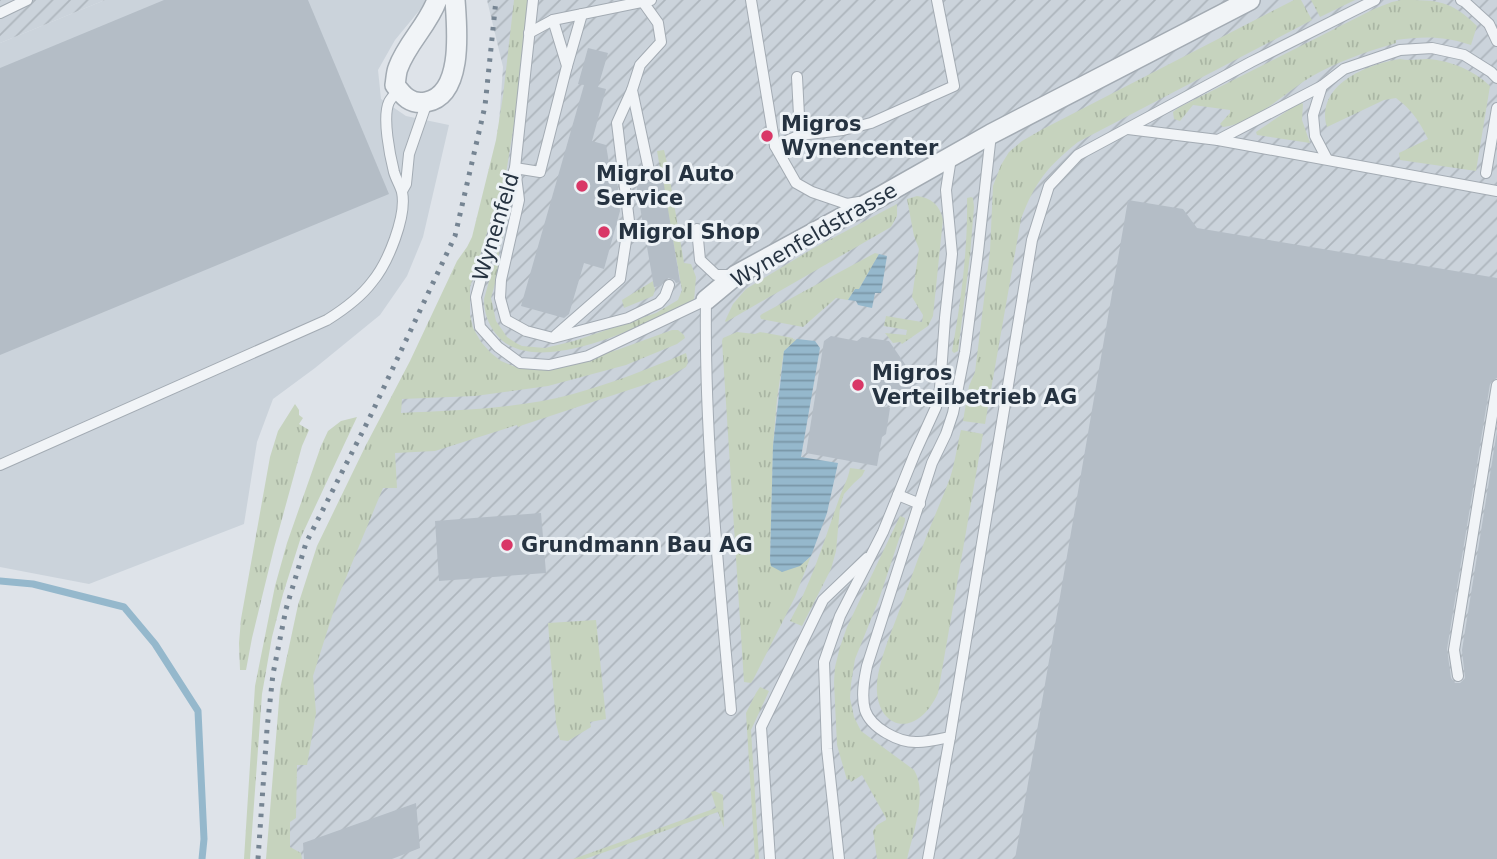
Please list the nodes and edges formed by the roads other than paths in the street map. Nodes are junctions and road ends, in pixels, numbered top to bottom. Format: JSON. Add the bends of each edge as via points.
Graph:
{"nodes":[{"id":1,"x":27,"y":0,"type":"edge"},
{"id":2,"x":437,"y":0,"type":"edge"},
{"id":3,"x":455,"y":0,"type":"edge"},
{"id":4,"x":533,"y":0,"type":"edge"},
{"id":5,"x":751,"y":0,"type":"edge"},
{"id":6,"x":937,"y":0,"type":"edge"},
{"id":7,"x":1250,"y":0,"type":"edge"},
{"id":8,"x":1375,"y":0,"type":"edge"},
{"id":9,"x":1461,"y":0,"type":"edge"},
{"id":10,"x":647,"y":1,"type":"edge"},
{"id":11,"x":0,"y":13,"type":"edge"},
{"id":12,"x":582,"y":14,"type":"junction"},
{"id":13,"x":553,"y":20,"type":"junction"},
{"id":14,"x":529,"y":33,"type":"junction"},
{"id":15,"x":1497,"y":41,"type":"edge"},
{"id":16,"x":567,"y":66,"type":"junction"},
{"id":17,"x":797,"y":77,"type":"dead end"},
{"id":18,"x":1497,"y":78,"type":"edge"},
{"id":19,"x":1322,"y":86,"type":"junction"},
{"id":20,"x":399,"y":89,"type":"junction"},
{"id":21,"x":632,"y":90,"type":"junction"},
{"id":22,"x":427,"y":102,"type":"junction"},
{"id":23,"x":1497,"y":108,"type":"edge"},
{"id":24,"x":1127,"y":129,"type":"junction"},
{"id":25,"x":991,"y":134,"type":"junction"},
{"id":26,"x":800,"y":135,"type":"junction"},
{"id":27,"x":1218,"y":140,"type":"junction"},
{"id":28,"x":775,"y":146,"type":"junction"},
{"id":29,"x":951,"y":157,"type":"junction"},
{"id":30,"x":1327,"y":159,"type":"junction"},
{"id":31,"x":515,"y":168,"type":"junction"},
{"id":32,"x":1486,"y":173,"type":"dead end"},
{"id":33,"x":650,"y":175,"type":"dead end"},
{"id":34,"x":402,"y":191,"type":"junction"},
{"id":35,"x":1497,"y":191,"type":"edge"},
{"id":36,"x":876,"y":199,"type":"junction"},
{"id":37,"x":697,"y":229,"type":"dead end"},
{"id":38,"x":736,"y":275,"type":"junction"},
{"id":39,"x":669,"y":285,"type":"dead end"},
{"id":40,"x":706,"y":300,"type":"junction"},
{"id":41,"x":553,"y":338,"type":"junction"},
{"id":42,"x":942,"y":360,"type":"junction"},
{"id":43,"x":962,"y":364,"type":"junction"},
{"id":44,"x":1497,"y":385,"type":"edge"},
{"id":45,"x":0,"y":465,"type":"edge"},
{"id":46,"x":898,"y":495,"type":"junction"},
{"id":47,"x":920,"y":504,"type":"junction"},
{"id":48,"x":872,"y":553,"type":"junction"},
{"id":49,"x":1458,"y":676,"type":"dead end"},
{"id":50,"x":731,"y":710,"type":"dead end"},
{"id":51,"x":950,"y":737,"type":"junction"},
{"id":52,"x":769,"y":859,"type":"edge"},
{"id":53,"x":838,"y":859,"type":"edge"},
{"id":54,"x":928,"y":859,"type":"edge"}],
"edges":[{"from":1,"to":11,"type":"lane"},
{"from":2,"to":20,"type":"street","via":[[397,69],[395,85]]},
{"from":3,"to":22,"type":"street","via":[[457,38],[451,81],[441,96]]},
{"from":4,"to":14,"type":"lane","name":"Wynenfeld"},
{"from":5,"to":28,"type":"lane"},
{"from":6,"to":26,"type":"lane","via":[[954,86],[871,123]]},
{"from":7,"to":25,"type":"street","name":"Wynenfeldstrasse"},
{"from":8,"to":24,"type":"lane"},
{"from":9,"to":15,"type":"lane","via":[[1489,23]]},
{"from":10,"to":12,"type":"lane"},
{"from":10,"to":21,"type":"lane","via":[[662,42],[640,65]]},
{"from":12,"to":13,"type":"lane"},
{"from":12,"to":16,"type":"lane"},
{"from":13,"to":14,"type":"lane"},
{"from":13,"to":16,"type":"lane"},
{"from":14,"to":31,"type":"lane","name":"Wynenfeld"},
{"from":16,"to":31,"type":"lane","via":[[540,172]]},
{"from":17,"to":26,"type":"lane"},
{"from":18,"to":19,"type":"lane","via":[[1464,55],[1432,48],[1400,50],[1344,69]]},
{"from":19,"to":27,"type":"lane"},
{"from":19,"to":30,"type":"lane","via":[[1313,115],[1315,136]]},
{"from":20,"to":22,"type":"street","via":[[413,102]]},
{"from":20,"to":34,"type":"lane","via":[[388,104],[386,136]]},
{"from":21,"to":33,"type":"lane"},
{"from":21,"to":41,"type":"lane","via":[[617,123],[629,221],[620,279]]},
{"from":22,"to":34,"type":"lane","via":[[409,153]]},
{"from":23,"to":32,"type":"lane"},
{"from":24,"to":27,"type":"lane"},
{"from":24,"to":51,"type":"lane","via":[[1078,155],[1049,186],[1032,240]]},
{"from":25,"to":29,"type":"street","name":"Wynenfeldstrasse"},
{"from":25,"to":43,"type":"lane"},
{"from":26,"to":28,"type":"lane"},
{"from":27,"to":30,"type":"lane"},
{"from":28,"to":36,"type":"lane","via":[[796,183],[812,192],[847,205]]},
{"from":29,"to":36,"type":"street","name":"Wynenfeldstrasse"},
{"from":29,"to":42,"type":"lane","via":[[946,190],[952,254]]},
{"from":30,"to":35,"type":"lane"},
{"from":31,"to":40,"type":"lane","name":"Wynenfeld","via":[[476,296],[480,327],[520,363],[549,365],[588,356]]},
{"from":31,"to":41,"type":"lane","via":[[519,200],[500,298],[506,320]]},
{"from":34,"to":45,"type":"lane","via":[[403,211],[389,253],[374,281],[342,311]]},
{"from":36,"to":38,"type":"street","name":"Wynenfeldstrasse"},
{"from":37,"to":38,"type":"lane","via":[[700,260],[716,275]]},
{"from":38,"to":40,"type":"street","name":"Wynenfeldstrasse"},
{"from":39,"to":41,"type":"lane","via":[[659,303],[628,318]]},
{"from":40,"to":50,"type":"lane","via":[[706,392]]},
{"from":42,"to":43,"type":"lane"},
{"from":42,"to":46,"type":"lane","via":[[936,407]]},
{"from":43,"to":47,"type":"lane","via":[[953,414]]},
{"from":44,"to":49,"type":"lane","via":[[1454,650]]},
{"from":46,"to":47,"type":"lane"},
{"from":46,"to":48,"type":"lane"},
{"from":47,"to":51,"type":"lane","via":[[867,666],[865,711],[880,730],[898,739],[917,743]]},
{"from":48,"to":52,"type":"lane","via":[[823,600],[761,727]]},
{"from":48,"to":53,"type":"lane","via":[[840,616],[824,662]]},
{"from":51,"to":54,"type":"lane"}]}
